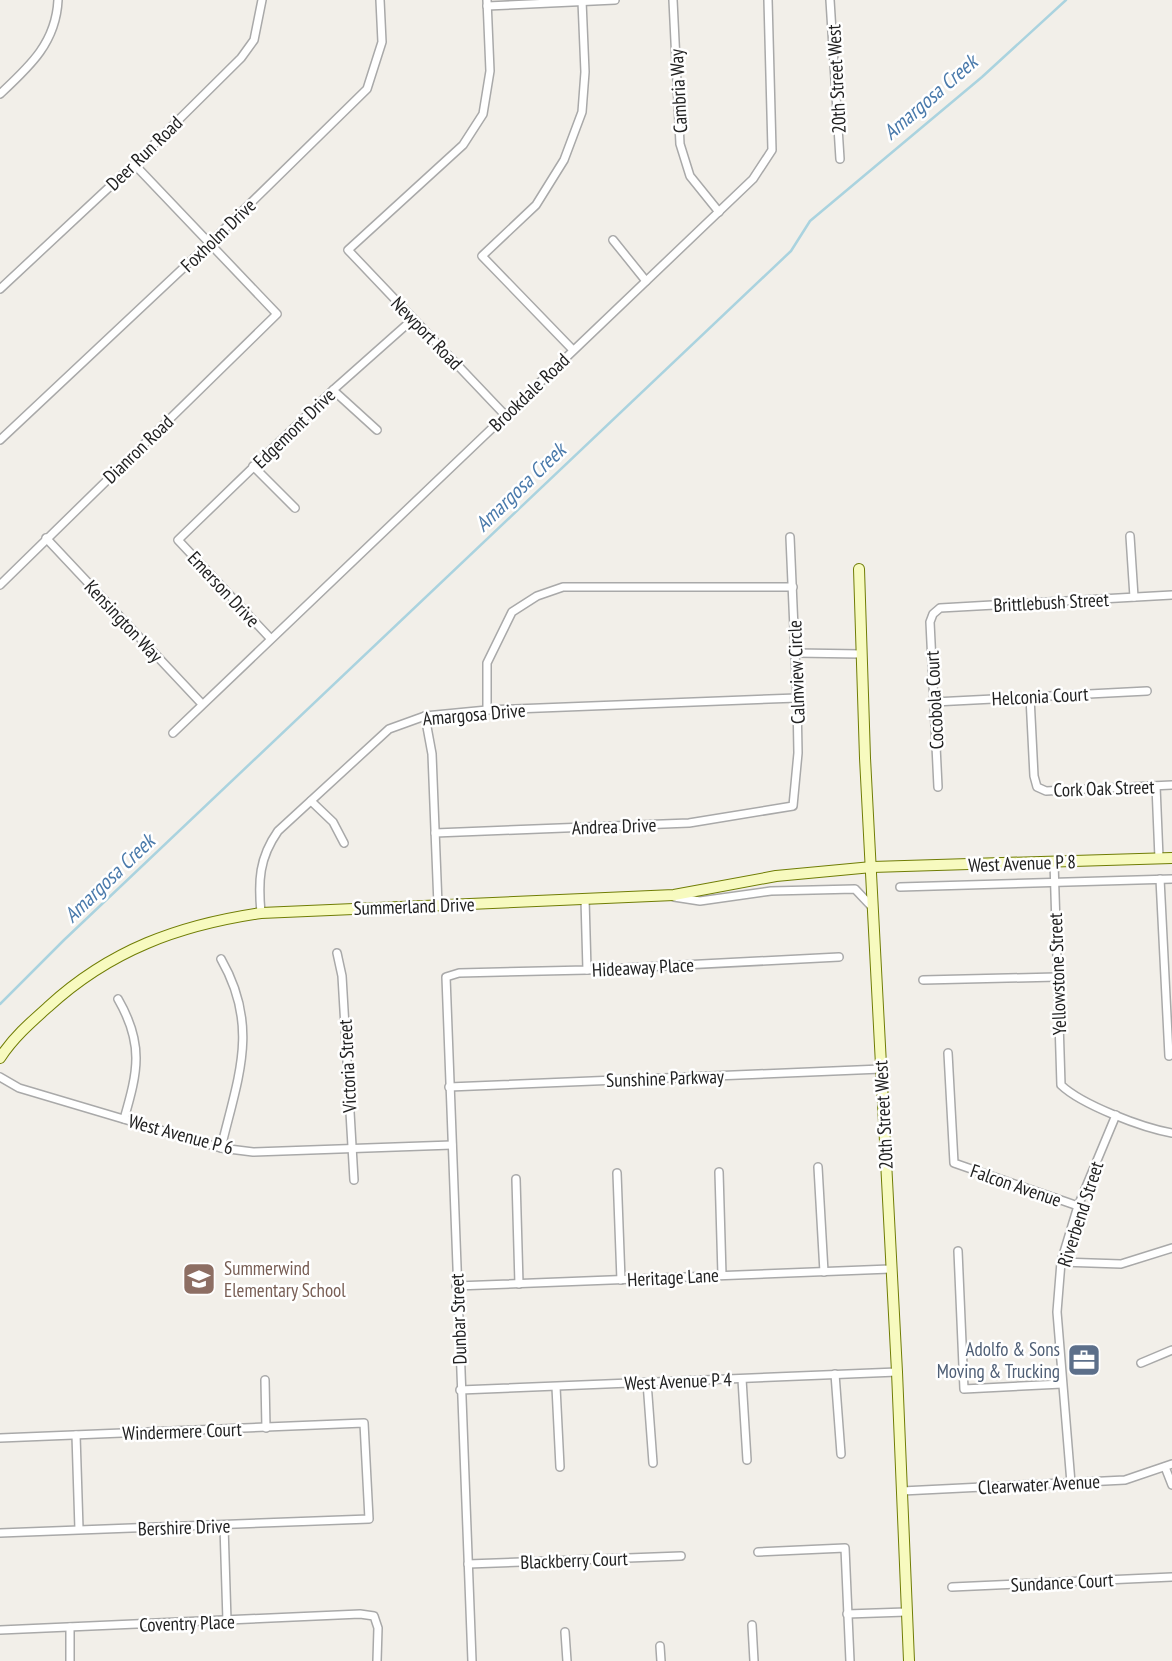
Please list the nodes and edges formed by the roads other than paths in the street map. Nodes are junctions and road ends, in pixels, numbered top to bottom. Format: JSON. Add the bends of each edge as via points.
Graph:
{"nodes":[{"id":1,"x":58,"y":0,"type":"edge"},
{"id":2,"x":262,"y":0,"type":"edge"},
{"id":3,"x":380,"y":0,"type":"edge"},
{"id":4,"x":615,"y":0,"type":"edge"},
{"id":5,"x":673,"y":0,"type":"edge"},
{"id":6,"x":768,"y":0,"type":"edge"},
{"id":7,"x":830,"y":0,"type":"edge"},
{"id":8,"x":582,"y":1,"type":"edge"},
{"id":9,"x":487,"y":3,"type":"edge"},
{"id":10,"x":0,"y":94,"type":"edge"},
{"id":11,"x":840,"y":159,"type":"dead end"},
{"id":12,"x":134,"y":164,"type":"junction"},
{"id":13,"x":719,"y":212,"type":"junction"},
{"id":14,"x":613,"y":240,"type":"dead end"},
{"id":15,"x":211,"y":242,"type":"junction"},
{"id":16,"x":646,"y":281,"type":"junction"},
{"id":17,"x":0,"y":289,"type":"edge"},
{"id":18,"x":413,"y":319,"type":"junction"},
{"id":19,"x":573,"y":350,"type":"junction"},
{"id":20,"x":333,"y":390,"type":"junction"},
{"id":21,"x":505,"y":415,"type":"junction"},
{"id":22,"x":377,"y":430,"type":"dead end"},
{"id":23,"x":0,"y":440,"type":"edge"},
{"id":24,"x":253,"y":467,"type":"junction"},
{"id":25,"x":295,"y":508,"type":"dead end"},
{"id":26,"x":1130,"y":536,"type":"dead end"},
{"id":27,"x":790,"y":537,"type":"dead end"},
{"id":28,"x":46,"y":538,"type":"junction"},
{"id":29,"x":178,"y":540,"type":"joint"},
{"id":30,"x":859,"y":569,"type":"dead end"},
{"id":31,"x":0,"y":570,"type":"edge"},
{"id":32,"x":7,"y":578,"type":"junction"},
{"id":33,"x":0,"y":584,"type":"edge"},
{"id":34,"x":793,"y":587,"type":"junction"},
{"id":35,"x":1172,"y":595,"type":"edge"},
{"id":36,"x":1133,"y":597,"type":"junction"},
{"id":37,"x":933,"y":614,"type":"joint"},
{"id":38,"x":271,"y":638,"type":"junction"},
{"id":39,"x":796,"y":653,"type":"junction"},
{"id":40,"x":862,"y":654,"type":"junction"},
{"id":41,"x":1147,"y":691,"type":"dead end"},
{"id":42,"x":1030,"y":697,"type":"junction"},
{"id":43,"x":797,"y":698,"type":"junction"},
{"id":44,"x":934,"y":702,"type":"junction"},
{"id":45,"x":202,"y":704,"type":"junction"},
{"id":46,"x":486,"y":710,"type":"junction"},
{"id":47,"x":425,"y":716,"type":"junction"},
{"id":48,"x":173,"y":733,"type":"dead end"},
{"id":49,"x":1172,"y":785,"type":"edge"},
{"id":50,"x":1156,"y":786,"type":"junction"},
{"id":51,"x":938,"y":787,"type":"dead end"},
{"id":52,"x":312,"y":801,"type":"junction"},
{"id":53,"x":793,"y":806,"type":"joint"},
{"id":54,"x":435,"y":833,"type":"junction"},
{"id":55,"x":344,"y":842,"type":"dead end"},
{"id":56,"x":1159,"y":858,"type":"junction"},
{"id":57,"x":1172,"y":858,"type":"edge"},
{"id":58,"x":1054,"y":862,"type":"junction"},
{"id":59,"x":872,"y":867,"type":"junction"},
{"id":60,"x":1160,"y":879,"type":"junction"},
{"id":61,"x":1172,"y":879,"type":"edge"},
{"id":62,"x":1054,"y":882,"type":"junction"},
{"id":63,"x":900,"y":887,"type":"dead end"},
{"id":64,"x":663,"y":896,"type":"junction"},
{"id":65,"x":585,"y":899,"type":"junction"},
{"id":66,"x":438,"y":905,"type":"junction"},
{"id":67,"x":874,"y":909,"type":"junction"},
{"id":68,"x":261,"y":913,"type":"junction"},
{"id":69,"x":337,"y":953,"type":"dead end"},
{"id":70,"x":839,"y":957,"type":"dead end"},
{"id":71,"x":221,"y":958,"type":"dead end"},
{"id":72,"x":587,"y":970,"type":"junction"},
{"id":73,"x":1057,"y":976,"type":"junction"},
{"id":74,"x":446,"y":977,"type":"joint"},
{"id":75,"x":923,"y":980,"type":"dead end"},
{"id":76,"x":118,"y":999,"type":"dead end"},
{"id":77,"x":948,"y":1053,"type":"dead end"},
{"id":78,"x":1169,"y":1056,"type":"dead end"},
{"id":79,"x":0,"y":1058,"type":"edge"},
{"id":80,"x":881,"y":1069,"type":"junction"},
{"id":81,"x":0,"y":1077,"type":"edge"},
{"id":82,"x":449,"y":1087,"type":"junction"},
{"id":83,"x":1116,"y":1115,"type":"junction"},
{"id":84,"x":124,"y":1119,"type":"junction"},
{"id":85,"x":1172,"y":1133,"type":"edge"},
{"id":86,"x":452,"y":1145,"type":"junction"},
{"id":87,"x":221,"y":1147,"type":"junction"},
{"id":88,"x":352,"y":1149,"type":"junction"},
{"id":89,"x":818,"y":1167,"type":"dead end"},
{"id":90,"x":719,"y":1171,"type":"dead end"},
{"id":91,"x":617,"y":1172,"type":"dead end"},
{"id":92,"x":516,"y":1179,"type":"dead end"},
{"id":93,"x":354,"y":1180,"type":"dead end"},
{"id":94,"x":1078,"y":1206,"type":"junction"},
{"id":95,"x":1172,"y":1248,"type":"edge"},
{"id":96,"x":958,"y":1251,"type":"dead end"},
{"id":97,"x":1061,"y":1262,"type":"junction"},
{"id":98,"x":890,"y":1269,"type":"junction"},
{"id":99,"x":824,"y":1272,"type":"junction"},
{"id":100,"x":722,"y":1275,"type":"junction"},
{"id":101,"x":621,"y":1280,"type":"junction"},
{"id":102,"x":519,"y":1284,"type":"junction"},
{"id":103,"x":456,"y":1286,"type":"junction"},
{"id":104,"x":1172,"y":1350,"type":"edge"},
{"id":105,"x":1141,"y":1363,"type":"dead end"},
{"id":106,"x":897,"y":1372,"type":"junction"},
{"id":107,"x":835,"y":1374,"type":"junction"},
{"id":108,"x":742,"y":1379,"type":"junction"},
{"id":109,"x":265,"y":1380,"type":"dead end"},
{"id":110,"x":647,"y":1382,"type":"junction"},
{"id":111,"x":1062,"y":1384,"type":"junction"},
{"id":112,"x":556,"y":1387,"type":"junction"},
{"id":113,"x":460,"y":1390,"type":"junction"},
{"id":114,"x":266,"y":1428,"type":"junction"},
{"id":115,"x":76,"y":1435,"type":"junction"},
{"id":116,"x":0,"y":1438,"type":"edge"},
{"id":117,"x":841,"y":1454,"type":"dead end"},
{"id":118,"x":747,"y":1460,"type":"dead end"},
{"id":119,"x":653,"y":1463,"type":"dead end"},
{"id":120,"x":1169,"y":1465,"type":"edge"},
{"id":121,"x":560,"y":1468,"type":"dead end"},
{"id":122,"x":1071,"y":1483,"type":"junction"},
{"id":123,"x":1172,"y":1485,"type":"edge"},
{"id":124,"x":902,"y":1491,"type":"junction"},
{"id":125,"x":369,"y":1519,"type":"joint"},
{"id":126,"x":224,"y":1526,"type":"junction"},
{"id":127,"x":79,"y":1530,"type":"junction"},
{"id":128,"x":0,"y":1533,"type":"edge"},
{"id":129,"x":758,"y":1552,"type":"dead end"},
{"id":130,"x":681,"y":1556,"type":"dead end"},
{"id":131,"x":468,"y":1564,"type":"junction"},
{"id":132,"x":1172,"y":1577,"type":"edge"},
{"id":133,"x":952,"y":1587,"type":"dead end"},
{"id":134,"x":906,"y":1612,"type":"junction"},
{"id":135,"x":848,"y":1614,"type":"junction"},
{"id":136,"x":227,"y":1621,"type":"junction"},
{"id":137,"x":752,"y":1626,"type":"dead end"},
{"id":138,"x":71,"y":1627,"type":"junction"},
{"id":139,"x":0,"y":1630,"type":"edge"},
{"id":140,"x":565,"y":1632,"type":"dead end"},
{"id":141,"x":660,"y":1646,"type":"dead end"},
{"id":142,"x":71,"y":1661,"type":"edge"},
{"id":143,"x":377,"y":1661,"type":"edge"},
{"id":144,"x":472,"y":1661,"type":"edge"},
{"id":145,"x":567,"y":1661,"type":"edge"},
{"id":146,"x":661,"y":1661,"type":"edge"},
{"id":147,"x":754,"y":1661,"type":"edge"},
{"id":148,"x":850,"y":1661,"type":"edge"},
{"id":149,"x":909,"y":1661,"type":"edge"}],
"edges":[{"from":1,"to":10,"type":"street","via":[[57,19],[35,62]]},
{"from":2,"to":12,"type":"street","name":"Deer Run Road","via":[[254,40],[241,58]]},
{"from":3,"to":15,"type":"street","name":"Foxholm Drive","via":[[382,42],[367,89]]},
{"from":4,"to":8,"type":"street"},
{"from":5,"to":13,"type":"street","name":"Cambria Way","via":[[680,144],[690,176]]},
{"from":6,"to":13,"type":"street","name":"Brookdale Road","via":[[772,150],[753,179]]},
{"from":7,"to":11,"type":"street","name":"20th Street West"},
{"from":8,"to":9,"type":"street"},
{"from":8,"to":19,"type":"street","via":[[582,112],[564,160],[536,205],[482,256]]},
{"from":9,"to":18,"type":"street","name":"Newport Road","via":[[490,71],[483,114],[463,145],[348,250]]},
{"from":12,"to":15,"type":"street"},
{"from":12,"to":17,"type":"street","name":"Deer Run Road"},
{"from":13,"to":16,"type":"street","name":"Brookdale Road"},
{"from":14,"to":16,"type":"street"},
{"from":15,"to":23,"type":"street","name":"Foxholm Drive"},
{"from":15,"to":28,"type":"street","name":"Dianron Road","via":[[278,314]]},
{"from":16,"to":19,"type":"street","name":"Brookdale Road"},
{"from":18,"to":20,"type":"street","name":"Edgemont Drive"},
{"from":18,"to":21,"type":"street","name":"Newport Road"},
{"from":19,"to":21,"type":"street","name":"Brookdale Road"},
{"from":20,"to":22,"type":"street"},
{"from":20,"to":24,"type":"street","name":"Edgemont Drive"},
{"from":21,"to":38,"type":"street","name":"Brookdale Road"},
{"from":24,"to":25,"type":"street"},
{"from":24,"to":29,"type":"street","name":"Edgemont Drive"},
{"from":26,"to":36,"type":"street"},
{"from":27,"to":34,"type":"street","name":"Calmview Circle"},
{"from":28,"to":32,"type":"street","name":"Dianron Road"},
{"from":28,"to":45,"type":"street","name":"Kensington Way"},
{"from":29,"to":38,"type":"street","name":"Emerson Drive"},
{"from":30,"to":40,"type":"street","name":"20th Street West"},
{"from":31,"to":32,"type":"street"},
{"from":32,"to":33,"type":"street","name":"Dianron Road"},
{"from":34,"to":39,"type":"street","name":"Calmview Circle"},
{"from":34,"to":46,"type":"street","via":[[563,587],[537,596],[512,612],[487,663]]},
{"from":35,"to":36,"type":"street","name":"Brittlebush Street"},
{"from":36,"to":37,"type":"street","name":"Brittlebush Street","via":[[940,608]]},
{"from":37,"to":44,"type":"street","name":"Cocobola Court"},
{"from":38,"to":45,"type":"street","name":"Brookdale Road"},
{"from":39,"to":40,"type":"street"},
{"from":39,"to":43,"type":"street","name":"Calmview Circle"},
{"from":40,"to":59,"type":"street","name":"20th Street West"},
{"from":41,"to":42,"type":"street","name":"Helconia Court"},
{"from":42,"to":44,"type":"street","name":"Helconia Court"},
{"from":42,"to":50,"type":"street","name":"Cork Oak Street","via":[[1037,787],[1046,791]]},
{"from":43,"to":46,"type":"street","name":"Amargosa Drive"},
{"from":43,"to":53,"type":"street","name":"Calmview Circle"},
{"from":44,"to":51,"type":"street","name":"Cocobola Court"},
{"from":45,"to":48,"type":"street","name":"Brookdale Road"},
{"from":46,"to":47,"type":"street","name":"Amargosa Drive"},
{"from":47,"to":52,"type":"street","name":"Amargosa Drive","via":[[388,729]]},
{"from":47,"to":54,"type":"street","via":[[432,754]]},
{"from":49,"to":50,"type":"street","name":"Cork Oak Street"},
{"from":50,"to":56,"type":"street"},
{"from":52,"to":55,"type":"street","via":[[333,822]]},
{"from":52,"to":68,"type":"street","name":"Amargosa Drive","via":[[267,847],[260,867]]},
{"from":53,"to":54,"type":"street","name":"Andrea Drive","via":[[689,823]]},
{"from":54,"to":66,"type":"street"},
{"from":56,"to":57,"type":"street","name":"West Avenue P 8"},
{"from":56,"to":58,"type":"street","name":"West Avenue P 8"},
{"from":58,"to":59,"type":"street","name":"West Avenue P 8"},
{"from":58,"to":62,"type":"street","name":"Yellowstone Street"},
{"from":59,"to":64,"type":"street","name":"Summerland Drive","via":[[776,876]]},
{"from":59,"to":67,"type":"street","name":"20th Street West"},
{"from":60,"to":61,"type":"street","name":"West Avenue P 8"},
{"from":60,"to":62,"type":"street","name":"West Avenue P 8"},
{"from":60,"to":78,"type":"street"},
{"from":62,"to":63,"type":"street","name":"West Avenue P 8"},
{"from":62,"to":73,"type":"street","name":"Yellowstone Street"},
{"from":64,"to":65,"type":"street","name":"Summerland Drive"},
{"from":64,"to":67,"type":"street","via":[[700,901],[771,891],[855,889]]},
{"from":65,"to":66,"type":"street","name":"Summerland Drive"},
{"from":65,"to":72,"type":"street"},
{"from":66,"to":68,"type":"street","name":"Summerland Drive"},
{"from":67,"to":80,"type":"street","name":"20th Street West"},
{"from":68,"to":79,"type":"street","name":"Summerland Drive","via":[[184,928],[107,963],[59,996]]},
{"from":69,"to":88,"type":"street","name":"Victoria Street"},
{"from":70,"to":72,"type":"street","name":"Hideaway Place"},
{"from":71,"to":87,"type":"street","via":[[232,978],[244,1038]]},
{"from":72,"to":74,"type":"street","name":"Hideaway Place"},
{"from":73,"to":75,"type":"street"},
{"from":73,"to":83,"type":"street","name":"Yellowstone Street","via":[[1060,1085],[1071,1095]]},
{"from":74,"to":82,"type":"street","name":"Dunbar Street"},
{"from":76,"to":84,"type":"street","via":[[132,1028],[137,1069]]},
{"from":77,"to":94,"type":"street","name":"Falcon Avenue","via":[[954,1163]]},
{"from":80,"to":82,"type":"street","name":"Sunshine Parkway"},
{"from":80,"to":98,"type":"street","name":"20th Street West"},
{"from":81,"to":84,"type":"street","name":"West Avenue P 6","via":[[19,1088]]},
{"from":82,"to":86,"type":"street","name":"Dunbar Street"},
{"from":83,"to":85,"type":"street"},
{"from":83,"to":94,"type":"street","name":"Riverbend Street"},
{"from":84,"to":87,"type":"street","name":"West Avenue P 6"},
{"from":86,"to":88,"type":"street","name":"West Avenue P 6"},
{"from":86,"to":103,"type":"street","name":"Dunbar Street"},
{"from":87,"to":88,"type":"street","name":"West Avenue P 6","via":[[253,1152]]},
{"from":88,"to":93,"type":"street","name":"Victoria Street"},
{"from":89,"to":99,"type":"street"},
{"from":90,"to":100,"type":"street"},
{"from":91,"to":101,"type":"street"},
{"from":92,"to":102,"type":"street"},
{"from":94,"to":97,"type":"street","name":"Riverbend Street"},
{"from":95,"to":97,"type":"street","via":[[1121,1264]]},
{"from":96,"to":111,"type":"street","via":[[964,1389]]},
{"from":97,"to":111,"type":"street","name":"Riverbend Street","via":[[1057,1312]]},
{"from":98,"to":99,"type":"street","name":"Heritage Lane"},
{"from":98,"to":106,"type":"street","name":"20th Street West"},
{"from":99,"to":100,"type":"street","name":"Heritage Lane"},
{"from":100,"to":101,"type":"street","name":"Heritage Lane"},
{"from":101,"to":102,"type":"street","name":"Heritage Lane"},
{"from":102,"to":103,"type":"street","name":"Heritage Lane"},
{"from":103,"to":113,"type":"street","name":"Dunbar Street"},
{"from":104,"to":105,"type":"street"},
{"from":106,"to":107,"type":"street","name":"West Avenue P 4"},
{"from":106,"to":124,"type":"street","name":"20th Street West"},
{"from":107,"to":108,"type":"street","name":"West Avenue P 4"},
{"from":107,"to":117,"type":"street"},
{"from":108,"to":110,"type":"street","name":"West Avenue P 4"},
{"from":108,"to":118,"type":"street"},
{"from":109,"to":114,"type":"street"},
{"from":110,"to":112,"type":"street","name":"West Avenue P 4"},
{"from":110,"to":119,"type":"street"},
{"from":111,"to":122,"type":"street","name":"Riverbend Street"},
{"from":112,"to":113,"type":"street","name":"West Avenue P 4"},
{"from":112,"to":121,"type":"street"},
{"from":113,"to":131,"type":"street","name":"Dunbar Street"},
{"from":114,"to":115,"type":"street","name":"Windermere Court"},
{"from":114,"to":125,"type":"street","name":"Windermere Court","via":[[365,1423]]},
{"from":115,"to":116,"type":"street","name":"Windermere Court"},
{"from":115,"to":127,"type":"street"},
{"from":120,"to":122,"type":"street","name":"Clearwater Avenue","via":[[1125,1480]]},
{"from":120,"to":123,"type":"street"},
{"from":122,"to":124,"type":"street","name":"Clearwater Avenue"},
{"from":124,"to":134,"type":"street","name":"20th Street West"},
{"from":125,"to":126,"type":"street","name":"Bershire Drive"},
{"from":126,"to":127,"type":"street","name":"Bershire Drive"},
{"from":126,"to":136,"type":"street"},
{"from":127,"to":128,"type":"street","name":"Bershire Drive"},
{"from":129,"to":135,"type":"street","via":[[845,1548]]},
{"from":130,"to":131,"type":"street","name":"Blackberry Court"},
{"from":131,"to":144,"type":"street","name":"Dunbar Street"},
{"from":132,"to":133,"type":"street","name":"Sundance Court"},
{"from":134,"to":135,"type":"street"},
{"from":134,"to":149,"type":"street","name":"20th Street West"},
{"from":135,"to":148,"type":"street"},
{"from":136,"to":138,"type":"street","name":"Coventry Place"},
{"from":136,"to":143,"type":"street","name":"Coventry Place","via":[[374,1616]]},
{"from":137,"to":147,"type":"street"},
{"from":138,"to":139,"type":"street","name":"Coventry Place"},
{"from":138,"to":142,"type":"street"},
{"from":140,"to":145,"type":"street"},
{"from":141,"to":146,"type":"street"}]}
